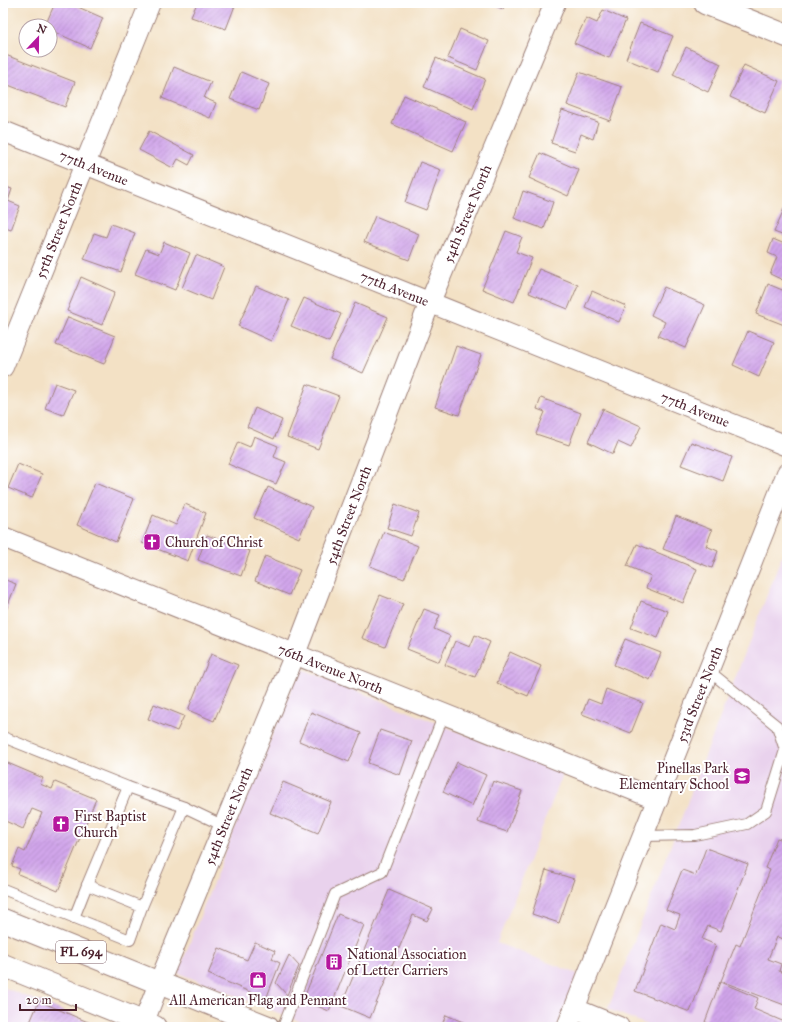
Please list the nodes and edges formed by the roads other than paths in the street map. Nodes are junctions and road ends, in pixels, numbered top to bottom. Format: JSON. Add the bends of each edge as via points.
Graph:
{"nodes":[{"id":1,"x":150,"y":3,"type":"edge"},
{"id":2,"x":555,"y":3,"type":"edge"},
{"id":3,"x":705,"y":3,"type":"edge"},
{"id":4,"x":787,"y":36,"type":"edge"},
{"id":5,"x":3,"y":131,"type":"edge"},
{"id":6,"x":85,"y":164,"type":"junction"},
{"id":7,"x":430,"y":302,"type":"junction"},
{"id":8,"x":3,"y":367,"type":"edge"},
{"id":9,"x":787,"y":446,"type":"edge"},
{"id":10,"x":787,"y":473,"type":"edge"},
{"id":11,"x":3,"y":537,"type":"edge"},
{"id":12,"x":295,"y":654,"type":"junction"},
{"id":13,"x":709,"y":671,"type":"junction"},
{"id":14,"x":444,"y":714,"type":"junction"},
{"id":15,"x":3,"y":737,"type":"edge"},
{"id":16,"x":128,"y":787,"type":"junction"},
{"id":17,"x":658,"y":800,"type":"junction"},
{"id":18,"x":184,"y":807,"type":"junction"},
{"id":19,"x":224,"y":826,"type":"junction"},
{"id":20,"x":643,"y":836,"type":"junction"},
{"id":21,"x":87,"y":885,"type":"junction"},
{"id":22,"x":3,"y":890,"type":"edge"},
{"id":23,"x":142,"y":907,"type":"junction"},
{"id":24,"x":74,"y":918,"type":"junction"},
{"id":25,"x":3,"y":920,"type":"edge"},
{"id":26,"x":3,"y":965,"type":"edge"},
{"id":27,"x":159,"y":983,"type":"junction"},
{"id":28,"x":571,"y":1018,"type":"edge"},
{"id":29,"x":147,"y":1025,"type":"edge"},
{"id":30,"x":268,"y":1027,"type":"edge"},
{"id":31,"x":283,"y":1027,"type":"edge"},
{"id":32,"x":619,"y":1027,"type":"edge"}],
"edges":[{"from":1,"to":6,"type":"street","name":"55th Street North"},
{"from":2,"to":7,"type":"street","name":"54th Street North"},
{"from":3,"to":4,"type":"main road"},
{"from":5,"to":6,"type":"street","name":"77th Avenue"},
{"from":6,"to":7,"type":"street","name":"77th Avenue"},
{"from":6,"to":8,"type":"street","name":"55th Street North"},
{"from":7,"to":9,"type":"street","name":"77th Avenue"},
{"from":7,"to":12,"type":"street","name":"54th Street North"},
{"from":10,"to":13,"type":"street","name":"53rd Street North"},
{"from":11,"to":12,"type":"street","name":"76th Avenue North"},
{"from":12,"to":14,"type":"street","name":"76th Avenue North"},
{"from":12,"to":19,"type":"street","name":"54th Street North"},
{"from":13,"to":17,"type":"street","name":"53rd Street North"},
{"from":13,"to":20,"type":"lane","via":[[777,726],[785,750],[766,811],[747,824],[695,835]]},
{"from":14,"to":17,"type":"street","name":"76th Avenue North"},
{"from":14,"to":31,"type":"lane","via":[[382,872],[335,894]]},
{"from":15,"to":16,"type":"lane"},
{"from":16,"to":18,"type":"lane"},
{"from":16,"to":21,"type":"lane"},
{"from":17,"to":20,"type":"street","name":"53rd Street North"},
{"from":18,"to":19,"type":"lane"},
{"from":18,"to":23,"type":"lane"},
{"from":19,"to":27,"type":"street","name":"54th Street North"},
{"from":20,"to":28,"type":"street","name":"53rd Street North"},
{"from":21,"to":23,"type":"lane"},
{"from":21,"to":24,"type":"lane"},
{"from":22,"to":24,"type":"lane"},
{"from":23,"to":24,"type":"lane","via":[[130,940]]},
{"from":25,"to":27,"type":"main road","number":"FL 694"},
{"from":26,"to":29,"type":"main road"},
{"from":27,"to":29,"type":"street","name":"54th Street North"},
{"from":27,"to":30,"type":"main road","number":"FL 694"},
{"from":28,"to":32,"type":"street"}]}
